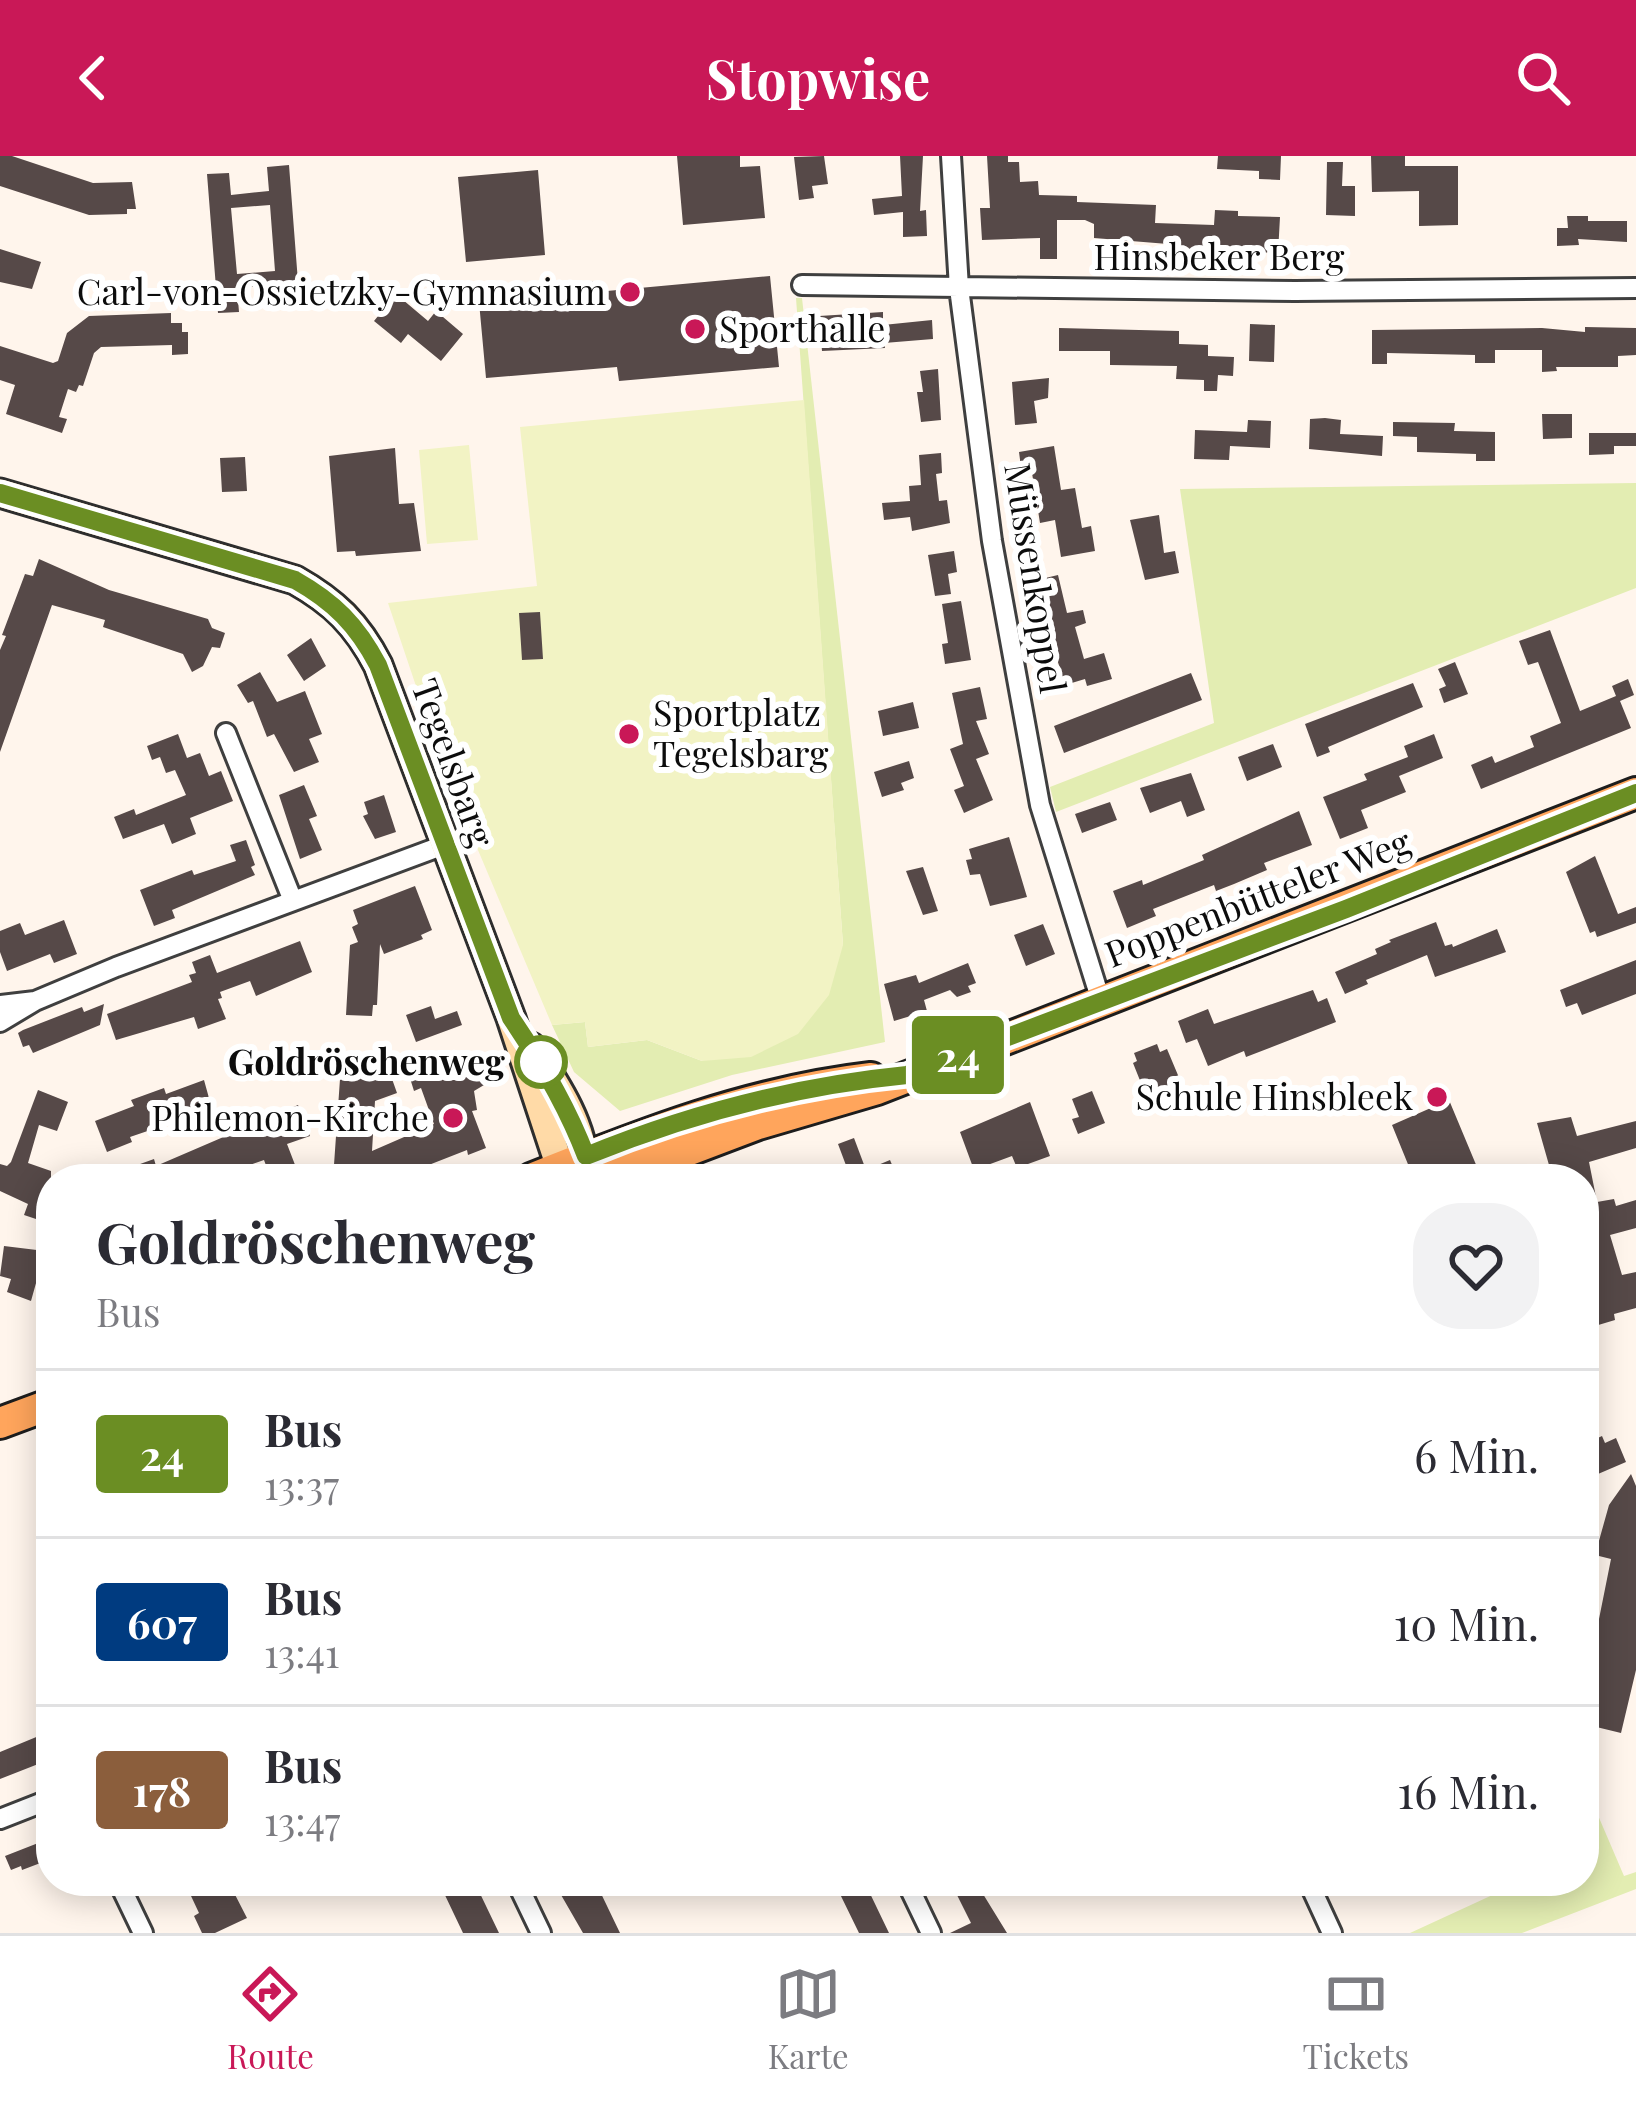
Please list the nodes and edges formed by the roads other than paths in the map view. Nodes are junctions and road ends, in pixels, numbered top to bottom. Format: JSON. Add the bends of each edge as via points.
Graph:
{"nodes":[{"id":1,"x":951,"y":156,"type":"edge"},
{"id":2,"x":802,"y":285,"type":"dead end"},
{"id":3,"x":959,"y":288,"type":"junction"},
{"id":4,"x":1636,"y":288,"type":"edge"},
{"id":5,"x":0,"y":493,"type":"edge"},
{"id":6,"x":226,"y":733,"type":"dead end"},
{"id":7,"x":1636,"y":793,"type":"edge"},
{"id":8,"x":444,"y":845,"type":"junction"},
{"id":9,"x":293,"y":901,"type":"junction"},
{"id":10,"x":1101,"y":1000,"type":"junction"},
{"id":11,"x":35,"y":1001,"type":"junction"},
{"id":12,"x":0,"y":1006,"type":"edge"},
{"id":13,"x":0,"y":1022,"type":"edge"},
{"id":14,"x":907,"y":1075,"type":"junction"},
{"id":15,"x":567,"y":1164,"type":"edge"},
{"id":16,"x":583,"y":1164,"type":"edge"},
{"id":17,"x":653,"y":1164,"type":"edge"},
{"id":18,"x":36,"y":1409,"type":"edge"},
{"id":19,"x":0,"y":1423,"type":"edge"},
{"id":20,"x":36,"y":1805,"type":"edge"},
{"id":21,"x":0,"y":1819,"type":"edge"},
{"id":22,"x":125,"y":1896,"type":"edge"},
{"id":23,"x":523,"y":1896,"type":"edge"},
{"id":24,"x":914,"y":1896,"type":"edge"},
{"id":25,"x":1315,"y":1896,"type":"edge"},
{"id":26,"x":142,"y":1933,"type":"edge"},
{"id":27,"x":541,"y":1933,"type":"edge"},
{"id":28,"x":932,"y":1933,"type":"edge"},
{"id":29,"x":1332,"y":1933,"type":"edge"}],
"edges":[{"from":1,"to":3,"type":"street","name":"Müssenkoppel"},
{"from":2,"to":3,"type":"street","name":"Hinsbeker Berg"},
{"from":3,"to":4,"type":"street","name":"Hinsbeker Berg"},
{"from":3,"to":10,"type":"street","name":"Müssenkoppel","via":[[992,541],[1040,805]]},
{"from":5,"to":8,"type":"street","name":"Tegelsbarg","via":[[257,567],[336,605],[378,665]]},
{"from":6,"to":9,"type":"street"},
{"from":7,"to":10,"type":"main road","name":"Poppenbütteler Weg"},
{"from":8,"to":9,"type":"street"},
{"from":8,"to":15,"type":"street","name":"Tegelsbarg","via":[[511,1018],[574,1124]]},
{"from":9,"to":11,"type":"street"},
{"from":10,"to":14,"type":"main road","name":"Poppenbütteler Weg"},
{"from":11,"to":12,"type":"street"},
{"from":11,"to":13,"type":"street"},
{"from":14,"to":16,"type":"main road","name":"Poppenbütteler Weg","via":[[760,1096],[662,1126]]},
{"from":14,"to":17,"type":"main road","name":"Poppenbütteler Weg"},
{"from":18,"to":19,"type":"main road"},
{"from":20,"to":21,"type":"street"},
{"from":22,"to":26,"type":"street"},
{"from":23,"to":27,"type":"street"},
{"from":24,"to":28,"type":"street"},
{"from":25,"to":29,"type":"street"}]}
